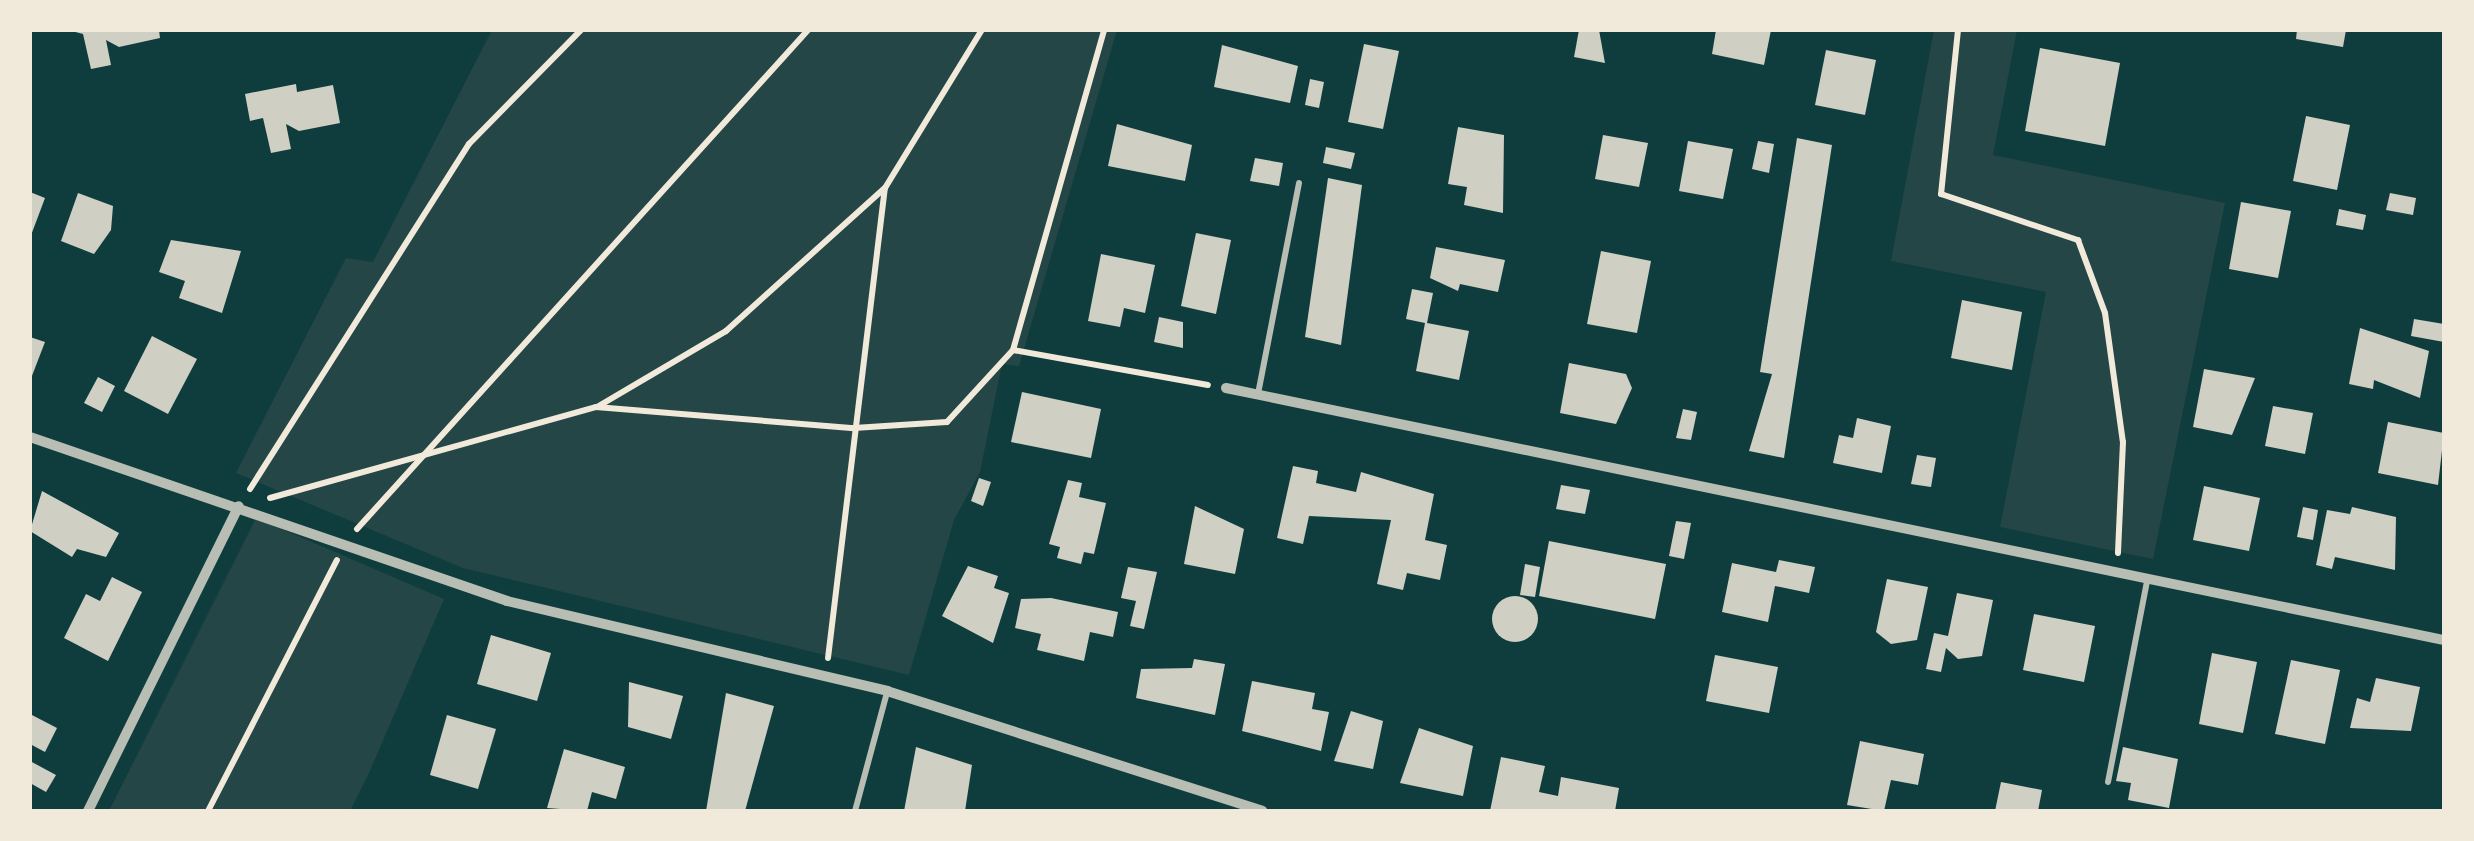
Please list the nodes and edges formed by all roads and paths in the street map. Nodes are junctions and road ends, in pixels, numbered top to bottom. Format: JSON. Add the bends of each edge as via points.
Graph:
{"nodes":[{"id":1,"x":581,"y":30,"type":"edge"},
{"id":2,"x":806,"y":30,"type":"edge"},
{"id":3,"x":982,"y":30,"type":"edge"},
{"id":4,"x":1104,"y":30,"type":"edge"},
{"id":5,"x":1958,"y":30,"type":"edge"},
{"id":6,"x":1298,"y":183,"type":"dead end"},
{"id":7,"x":885,"y":188,"type":"junction"},
{"id":8,"x":1014,"y":350,"type":"junction"},
{"id":9,"x":1226,"y":388,"type":"joint"},
{"id":10,"x":1258,"y":395,"type":"junction"},
{"id":11,"x":596,"y":407,"type":"junction"},
{"id":12,"x":854,"y":428,"type":"junction"},
{"id":13,"x":30,"y":437,"type":"edge"},
{"id":14,"x":418,"y":458,"type":"junction"},
{"id":15,"x":240,"y":506,"type":"junction"},
{"id":16,"x":346,"y":542,"type":"junction"},
{"id":17,"x":2114,"y":573,"type":"junction"},
{"id":18,"x":2148,"y":580,"type":"junction"},
{"id":19,"x":2444,"y":640,"type":"edge"},
{"id":20,"x":826,"y":676,"type":"junction"},
{"id":21,"x":887,"y":691,"type":"junction"},
{"id":22,"x":2108,"y":782,"type":"dead end"},
{"id":23,"x":88,"y":811,"type":"edge"},
{"id":24,"x":208,"y":811,"type":"edge"},
{"id":25,"x":855,"y":811,"type":"edge"},
{"id":26,"x":1262,"y":811,"type":"edge"}],
"edges":[{"from":1,"to":15,"type":"path","via":[[469,144]]},
{"from":2,"to":14,"type":"path"},
{"from":3,"to":7,"type":"path"},
{"from":4,"to":8,"type":"path"},
{"from":5,"to":17,"type":"path","via":[[1941,194],[2078,240],[2105,313],[2124,442]]},
{"from":6,"to":10,"type":"lane"},
{"from":7,"to":11,"type":"path","via":[[726,331]]},
{"from":7,"to":12,"type":"path"},
{"from":8,"to":9,"type":"path"},
{"from":8,"to":12,"type":"path","via":[[948,422]]},
{"from":9,"to":10,"type":"street"},
{"from":10,"to":17,"type":"street"},
{"from":11,"to":12,"type":"path"},
{"from":11,"to":14,"type":"path"},
{"from":12,"to":20,"type":"path"},
{"from":13,"to":15,"type":"street","via":[[198,500]]},
{"from":14,"to":15,"type":"path"},
{"from":14,"to":16,"type":"path"},
{"from":15,"to":16,"type":"street"},
{"from":15,"to":23,"type":"street"},
{"from":16,"to":20,"type":"street","via":[[507,601]]},
{"from":16,"to":24,"type":"path"},
{"from":17,"to":18,"type":"street"},
{"from":18,"to":19,"type":"street"},
{"from":18,"to":22,"type":"lane"},
{"from":20,"to":21,"type":"street"},
{"from":21,"to":25,"type":"lane"},
{"from":21,"to":26,"type":"street"}]}
